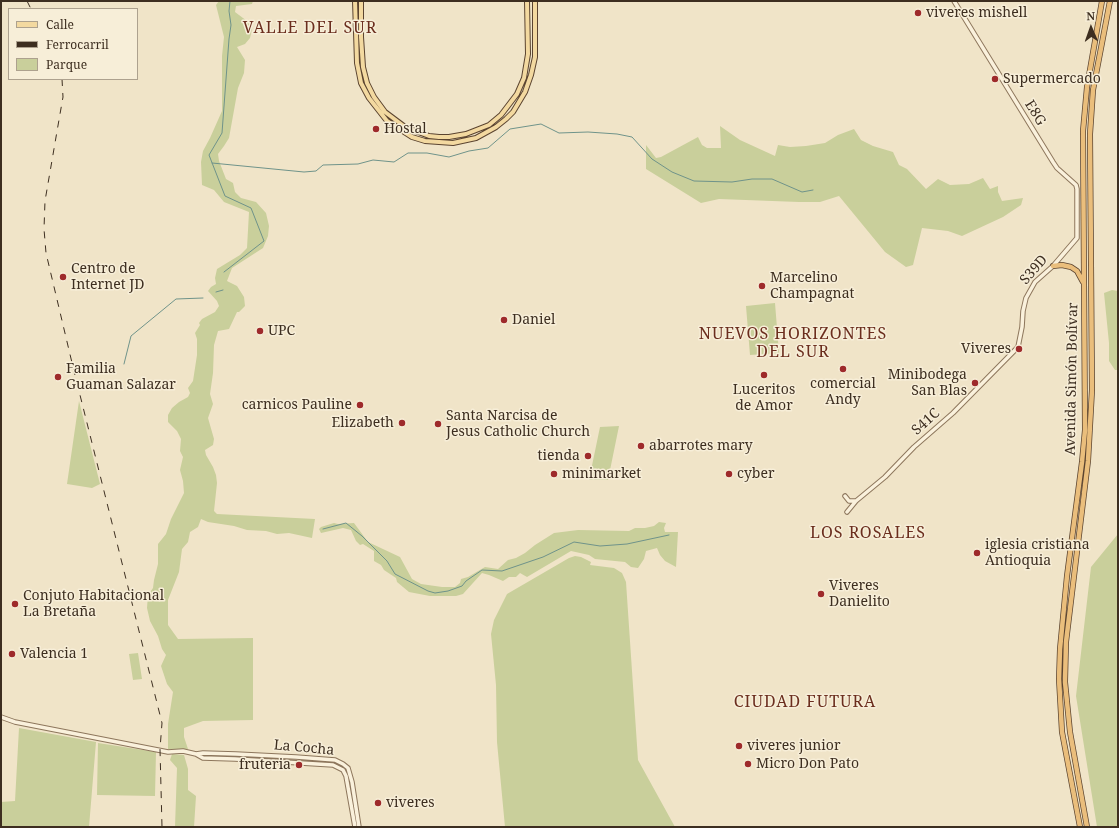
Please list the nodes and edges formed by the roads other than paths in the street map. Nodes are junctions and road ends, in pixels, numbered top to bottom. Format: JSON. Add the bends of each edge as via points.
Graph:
{"nodes":[{"id":1,"x":355,"y":1,"type":"edge"},
{"id":2,"x":361,"y":1,"type":"edge"},
{"id":3,"x":527,"y":1,"type":"edge"},
{"id":4,"x":535,"y":1,"type":"edge"},
{"id":5,"x":954,"y":1,"type":"edge"},
{"id":6,"x":1102,"y":1,"type":"edge"},
{"id":7,"x":1110,"y":1,"type":"edge"},
{"id":8,"x":1094,"y":44,"type":"junction"},
{"id":9,"x":1099,"y":58,"type":"junction"},
{"id":10,"x":1077,"y":238,"type":"joint"},
{"id":11,"x":1053,"y":266,"type":"junction"},
{"id":12,"x":1084,"y":283,"type":"junction"},
{"id":13,"x":1084,"y":304,"type":"junction"},
{"id":14,"x":1091,"y":310,"type":"junction"},
{"id":15,"x":1018,"y":347,"type":"joint"},
{"id":16,"x":845,"y":496,"type":"dead end"},
{"id":17,"x":857,"y":500,"type":"junction"},
{"id":18,"x":847,"y":512,"type":"dead end"},
{"id":19,"x":1070,"y":555,"type":"junction"},
{"id":20,"x":1077,"y":555,"type":"junction"},
{"id":21,"x":1,"y":717,"type":"edge"},
{"id":22,"x":196,"y":754,"type":"junction"},
{"id":23,"x":355,"y":827,"type":"edge"},
{"id":24,"x":359,"y":827,"type":"edge"},
{"id":25,"x":1080,"y":827,"type":"edge"},
{"id":26,"x":1087,"y":827,"type":"edge"}],
"edges":[{"from":1,"to":4,"type":"main road","via":[[357,63],[361,83],[369,98],[387,121],[412,137],[425,141],[453,143],[476,138],[496,127],[510,116],[525,92],[535,57]]},
{"from":2,"to":3,"type":"main road","via":[[362,62],[367,83],[374,97],[385,112],[405,127],[429,136],[449,137],[466,134],[488,125],[501,115],[517,94],[524,78],[528,54]]},
{"from":5,"to":10,"type":"street","name":"E8G","via":[[1053,162],[1076,185]]},
{"from":6,"to":8,"type":"highway","name":"Avenida Simón Bolívar"},
{"from":7,"to":9,"type":"highway","name":"Avenida Simón Bolívar"},
{"from":8,"to":9,"type":"highway","via":[[1099,46]]},
{"from":8,"to":12,"type":"highway","name":"Avenida Simón Bolívar","via":[[1086,87],[1083,133]]},
{"from":9,"to":14,"type":"highway","name":"Avenida Simón Bolívar","via":[[1093,90],[1090,134]]},
{"from":10,"to":11,"type":"street","name":"S39D"},
{"from":11,"to":12,"type":"highway","via":[[1071,267]]},
{"from":11,"to":15,"type":"street","name":"S39D","via":[[1035,282],[1026,298]]},
{"from":12,"to":13,"type":"highway","name":"Avenida Simón Bolívar"},
{"from":13,"to":14,"type":"highway","via":[[1086,312]]},
{"from":13,"to":19,"type":"highway","name":"Avenida Simón Bolívar","via":[[1085,430]]},
{"from":14,"to":20,"type":"highway","name":"Avenida Simón Bolívar","via":[[1092,390],[1088,461]]},
{"from":15,"to":17,"type":"street","name":"S41C","via":[[953,412]]},
{"from":16,"to":17,"type":"street","via":[[849,501]]},
{"from":17,"to":18,"type":"street","name":"S41C"},
{"from":19,"to":20,"type":"highway"},
{"from":19,"to":25,"type":"highway","name":"Avenida Simón Bolívar","via":[[1066,576],[1059,679],[1062,732]]},
{"from":20,"to":26,"type":"highway","name":"Avenida Simón Bolívar","via":[[1066,642],[1066,682],[1070,732]]},
{"from":21,"to":22,"type":"street","name":"La Cocha","via":[[15,722],[171,752]]},
{"from":22,"to":23,"type":"street","name":"La Cocha","via":[[203,758],[266,760],[338,767],[346,776]]},
{"from":22,"to":24,"type":"street","name":"La Cocha","via":[[230,753],[335,760],[348,768]]}]}
